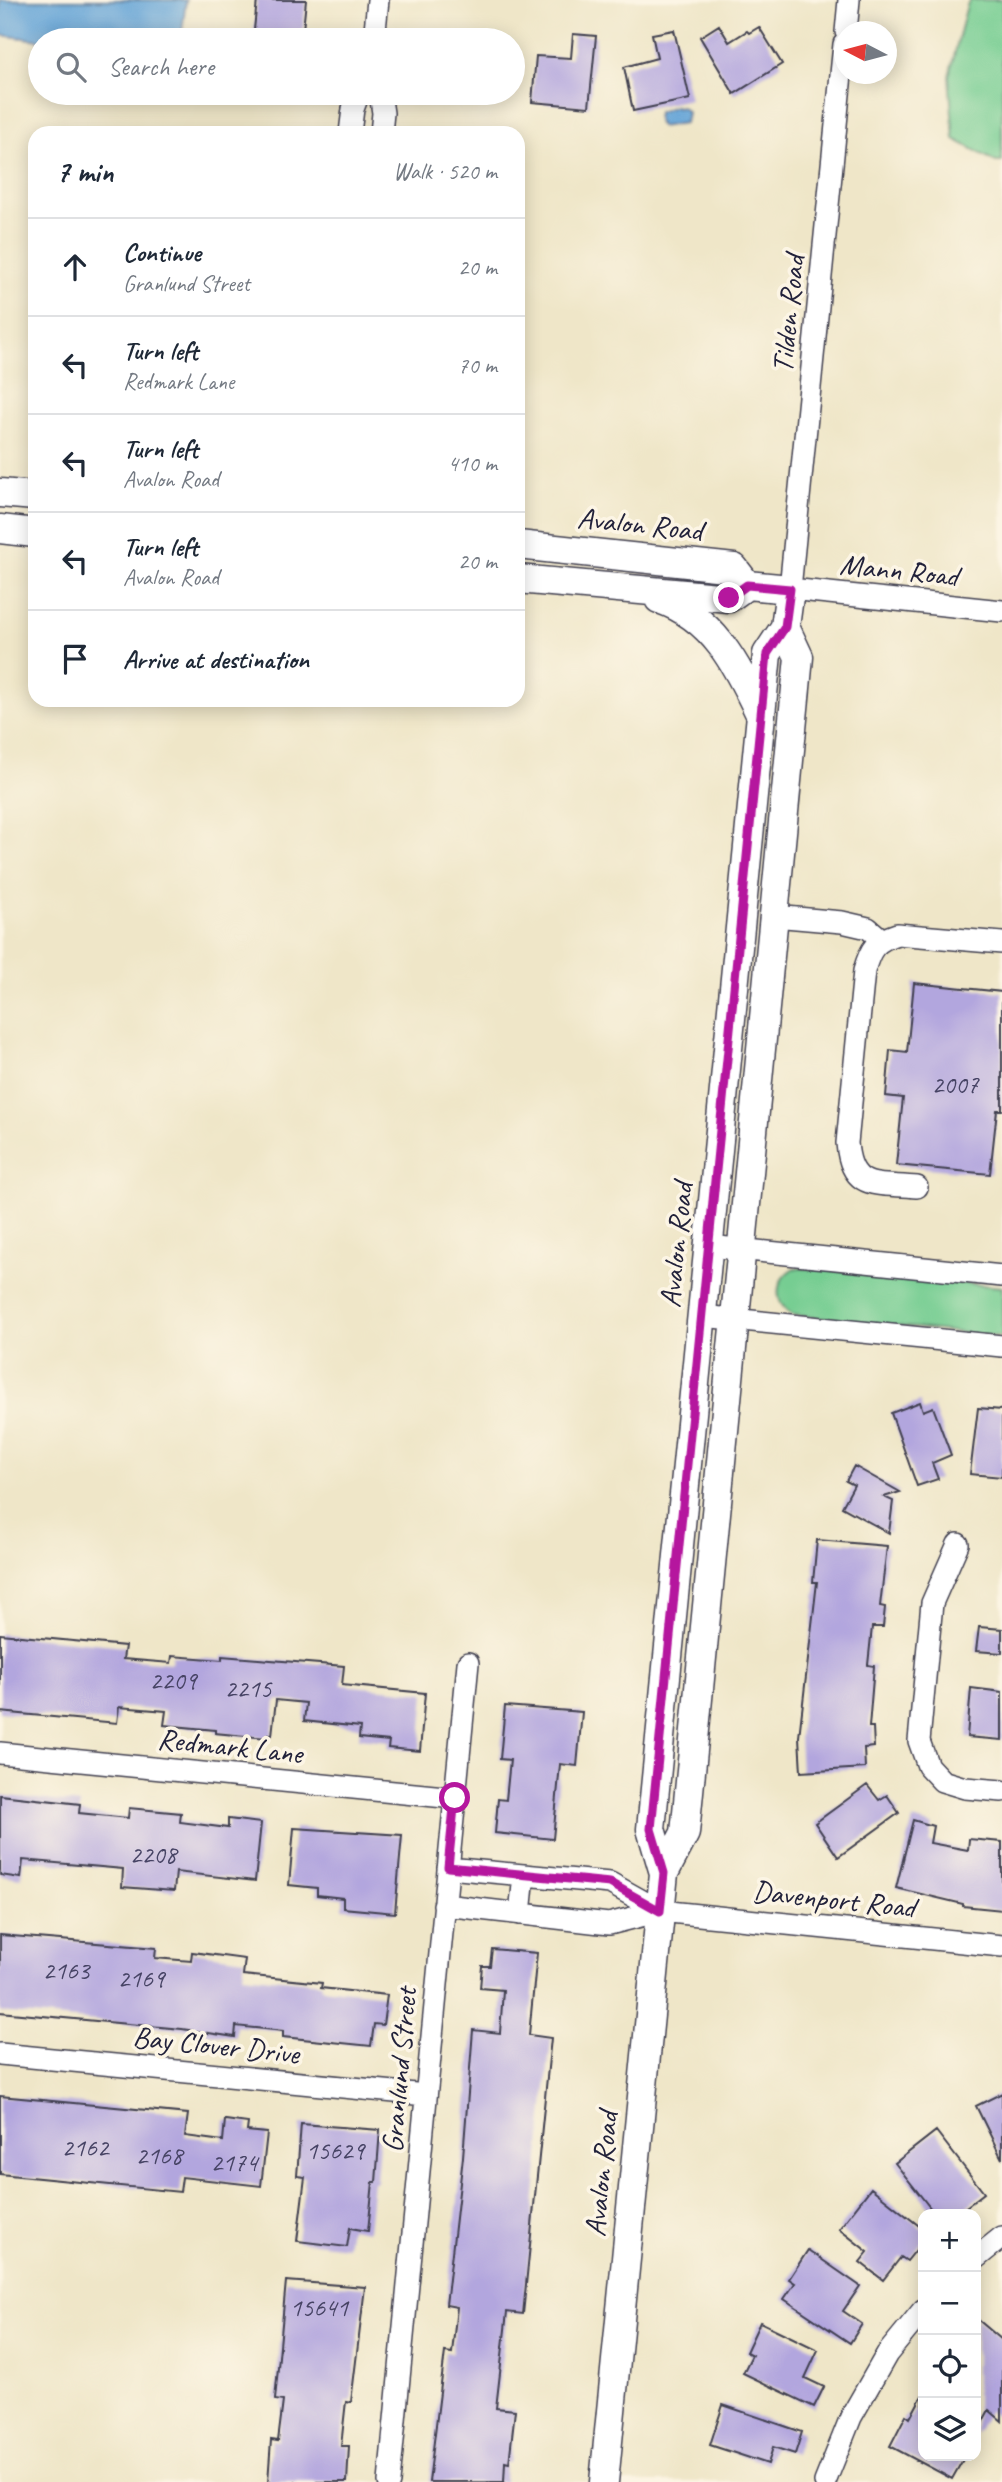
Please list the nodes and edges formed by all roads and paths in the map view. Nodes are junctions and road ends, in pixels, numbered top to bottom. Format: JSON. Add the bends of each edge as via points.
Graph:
{"nodes":[{"id":1,"x":378,"y":0,"type":"edge"},
{"id":2,"x":849,"y":0,"type":"edge"},
{"id":3,"x":847,"y":21,"type":"edge"},
{"id":4,"x":375,"y":28,"type":"edge"},
{"id":5,"x":841,"y":84,"type":"edge"},
{"id":6,"x":354,"y":105,"type":"edge"},
{"id":7,"x":382,"y":105,"type":"edge"},
{"id":8,"x":351,"y":126,"type":"edge"},
{"id":9,"x":382,"y":126,"type":"edge"},
{"id":10,"x":0,"y":493,"type":"edge"},
{"id":11,"x":28,"y":495,"type":"edge"},
{"id":12,"x":0,"y":529,"type":"edge"},
{"id":13,"x":28,"y":532,"type":"edge"},
{"id":14,"x":525,"y":546,"type":"edge"},
{"id":15,"x":525,"y":580,"type":"edge"},
{"id":16,"x":747,"y":585,"type":"junction"},
{"id":17,"x":790,"y":589,"type":"junction"},
{"id":18,"x":633,"y":590,"type":"junction"},
{"id":19,"x":1002,"y":611,"type":"edge"},
{"id":20,"x":785,"y":627,"type":"junction"},
{"id":21,"x":761,"y":715,"type":"junction"},
{"id":22,"x":774,"y":916,"type":"junction"},
{"id":23,"x":881,"y":939,"type":"junction"},
{"id":24,"x":1002,"y":943,"type":"edge"},
{"id":25,"x":917,"y":1187,"type":"dead end"},
{"id":26,"x":709,"y":1245,"type":"junction"},
{"id":27,"x":742,"y":1249,"type":"junction"},
{"id":28,"x":1002,"y":1276,"type":"edge"},
{"id":29,"x":702,"y":1316,"type":"junction"},
{"id":30,"x":734,"y":1320,"type":"junction"},
{"id":31,"x":1002,"y":1346,"type":"edge"},
{"id":32,"x":958,"y":1545,"type":"dead end"},
{"id":33,"x":468,"y":1663,"type":"dead end"},
{"id":34,"x":0,"y":1753,"type":"edge"},
{"id":35,"x":1002,"y":1791,"type":"edge"},
{"id":36,"x":455,"y":1798,"type":"junction"},
{"id":37,"x":448,"y":1867,"type":"junction"},
{"id":38,"x":664,"y":1873,"type":"junction"},
{"id":39,"x":524,"y":1875,"type":"junction"},
{"id":40,"x":444,"y":1905,"type":"junction"},
{"id":41,"x":660,"y":1911,"type":"junction"},
{"id":42,"x":520,"y":1914,"type":"junction"},
{"id":43,"x":1002,"y":1946,"type":"edge"},
{"id":44,"x":0,"y":2054,"type":"edge"},
{"id":45,"x":426,"y":2095,"type":"junction"},
{"id":46,"x":1002,"y":2236,"type":"edge"},
{"id":47,"x":981,"y":2254,"type":"edge"},
{"id":48,"x":918,"y":2316,"type":"edge"},
{"id":49,"x":389,"y":2482,"type":"edge"},
{"id":50,"x":604,"y":2482,"type":"edge"},
{"id":51,"x":825,"y":2482,"type":"edge"}],
"edges":[{"from":1,"to":4,"type":"street"},
{"from":2,"to":3,"type":"street"},
{"from":5,"to":17,"type":"street","name":"Tilden Road"},
{"from":6,"to":8,"type":"street"},
{"from":7,"to":9,"type":"street"},
{"from":10,"to":11,"type":"main road"},
{"from":12,"to":13,"type":"main road"},
{"from":14,"to":16,"type":"main road","name":"Avalon Road","via":[[734,568]]},
{"from":15,"to":18,"type":"main road","name":"Avalon Road"},
{"from":16,"to":17,"type":"main road","name":"Avalon Road"},
{"from":16,"to":18,"type":"main road","name":"Avalon Road","via":[[729,598]]},
{"from":17,"to":19,"type":"street","name":"Mann Road"},
{"from":17,"to":20,"type":"main road","name":"Avalon Road"},
{"from":18,"to":21,"type":"main road","via":[[677,605],[709,630],[733,659]]},
{"from":20,"to":21,"type":"main road","name":"Avalon Road","via":[[767,654]]},
{"from":20,"to":22,"type":"main road","name":"Avalon Road","via":[[799,657]]},
{"from":21,"to":26,"type":"main road","name":"Avalon Road"},
{"from":22,"to":23,"type":"street","via":[[842,922],[868,928]]},
{"from":22,"to":27,"type":"main road","name":"Avalon Road"},
{"from":23,"to":24,"type":"street","via":[[897,934]]},
{"from":23,"to":25,"type":"street","via":[[869,953],[864,971],[847,1143],[849,1164],[866,1182]]},
{"from":26,"to":27,"type":"street"},
{"from":26,"to":29,"type":"main road","name":"Avalon Road"},
{"from":27,"to":28,"type":"street"},
{"from":27,"to":30,"type":"main road","name":"Avalon Road"},
{"from":29,"to":30,"type":"street"},
{"from":29,"to":38,"type":"main road","name":"Avalon Road","via":[[651,1829]]},
{"from":30,"to":31,"type":"street"},
{"from":30,"to":38,"type":"main road","name":"Avalon Road","via":[[685,1833]]},
{"from":32,"to":35,"type":"street","via":[[932,1604],[919,1741],[928,1766],[943,1781]]},
{"from":33,"to":36,"type":"street","name":"Granlund Street"},
{"from":34,"to":36,"type":"street","name":"Redmark Lane"},
{"from":36,"to":37,"type":"street","name":"Granlund Street"},
{"from":37,"to":39,"type":"street"},
{"from":37,"to":40,"type":"street","name":"Granlund Street"},
{"from":38,"to":41,"type":"main road","name":"Avalon Road"},
{"from":39,"to":41,"type":"street","via":[[610,1883]]},
{"from":39,"to":42,"type":"street"},
{"from":40,"to":42,"type":"street"},
{"from":40,"to":45,"type":"street","name":"Granlund Street"},
{"from":41,"to":42,"type":"street","via":[[609,1924]]},
{"from":41,"to":43,"type":"street","name":"Davenport Road"},
{"from":41,"to":50,"type":"main road","name":"Avalon Road"},
{"from":44,"to":45,"type":"street","name":"Bay Clover Drive"},
{"from":45,"to":49,"type":"street","name":"Granlund Street"},
{"from":46,"to":47,"type":"street"},
{"from":48,"to":51,"type":"street","via":[[887,2354],[857,2406]]}]}
